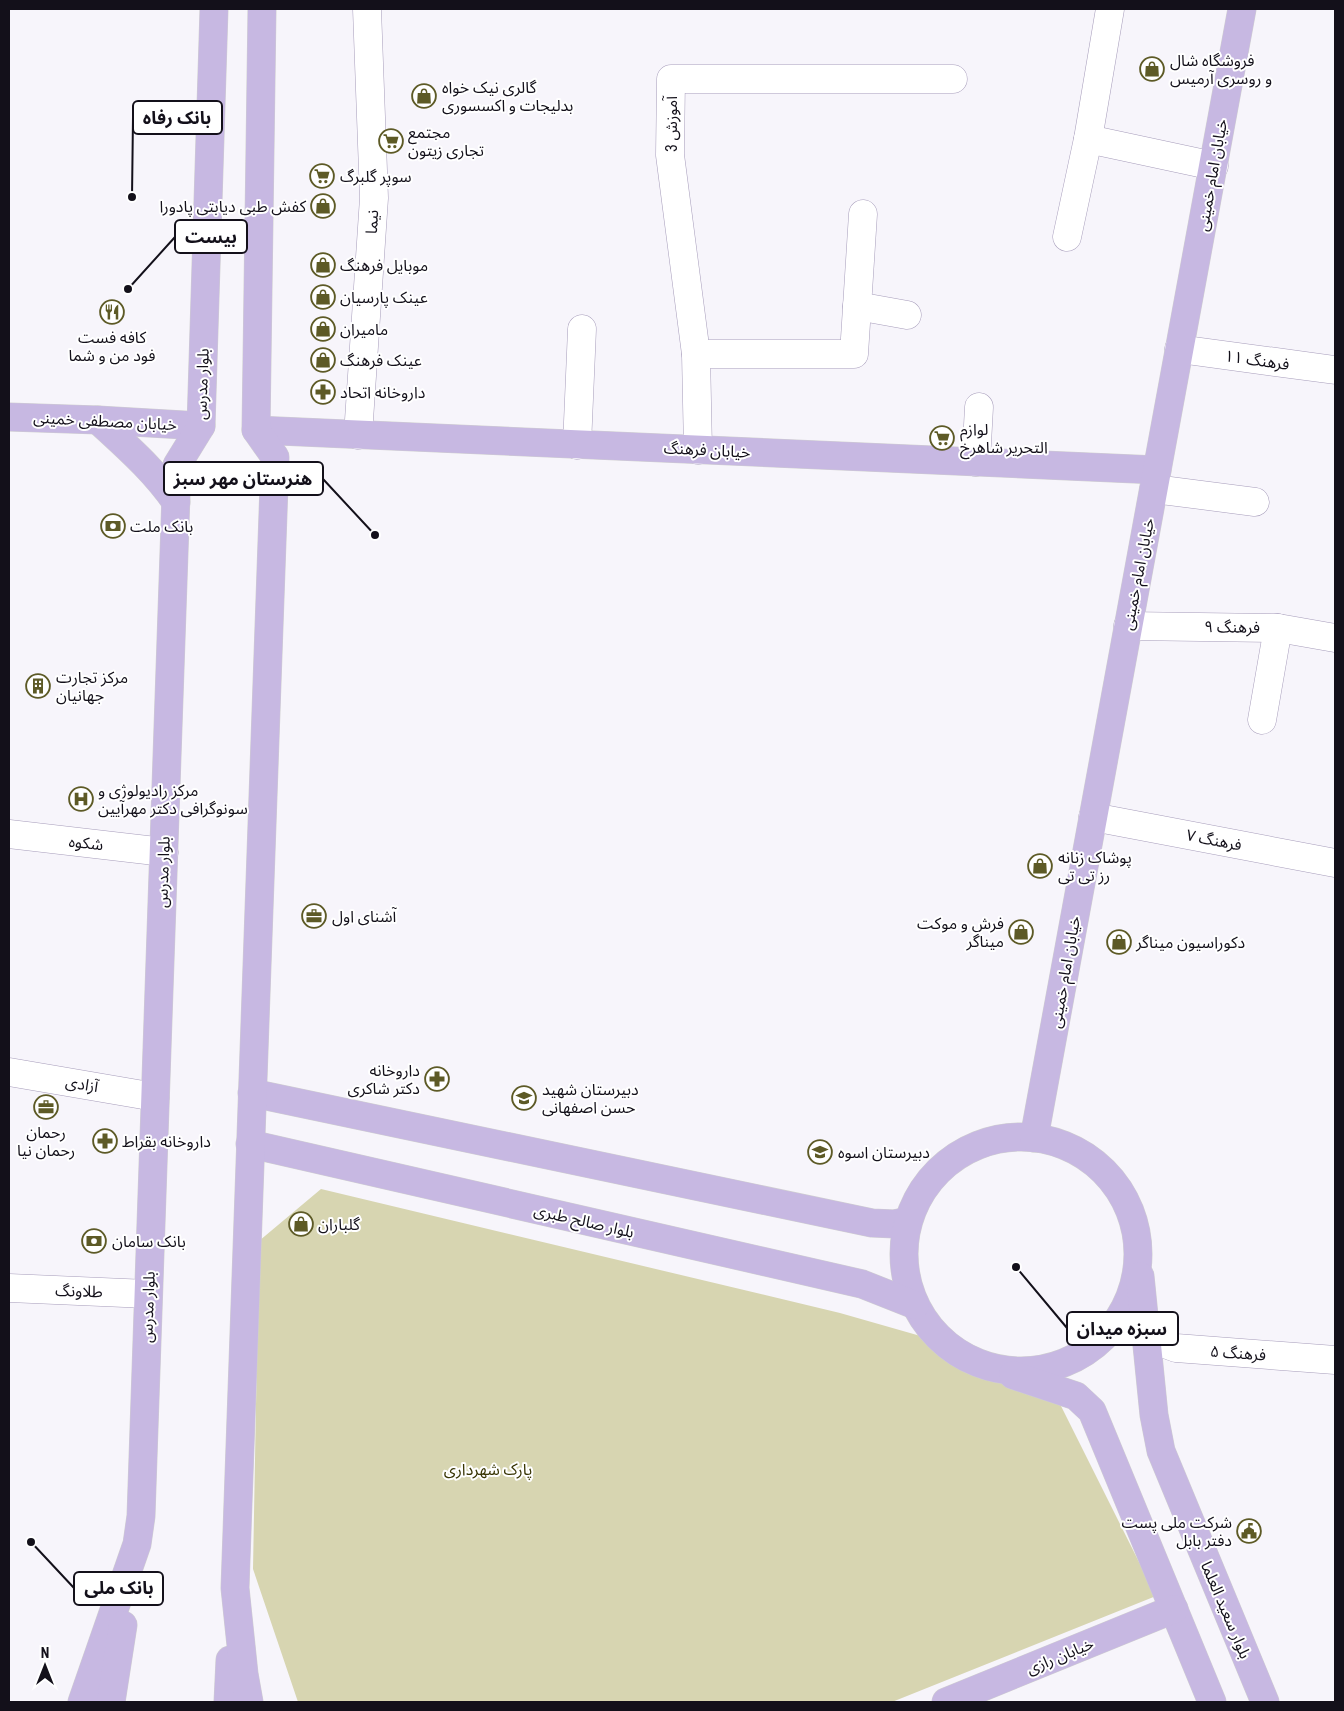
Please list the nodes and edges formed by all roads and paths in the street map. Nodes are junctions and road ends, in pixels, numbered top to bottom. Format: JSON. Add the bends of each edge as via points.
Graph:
{"nodes":[{"id":1,"x":214,"y":9,"type":"edge"},
{"id":2,"x":262,"y":9,"type":"edge"},
{"id":3,"x":367,"y":9,"type":"edge"},
{"id":4,"x":1110,"y":9,"type":"edge"},
{"id":5,"x":1242,"y":9,"type":"edge"},
{"id":6,"x":953,"y":79,"type":"dead end"},
{"id":7,"x":1088,"y":139,"type":"junction"},
{"id":8,"x":1214,"y":166,"type":"junction"},
{"id":9,"x":862,"y":214,"type":"dead end"},
{"id":10,"x":1067,"y":237,"type":"dead end"},
{"id":11,"x":857,"y":306,"type":"junction"},
{"id":12,"x":907,"y":314,"type":"dead end"},
{"id":13,"x":582,"y":329,"type":"dead end"},
{"id":14,"x":1179,"y":349,"type":"junction"},
{"id":15,"x":696,"y":354,"type":"junction"},
{"id":16,"x":1335,"y":370,"type":"edge"},
{"id":17,"x":979,"y":407,"type":"dead end"},
{"id":18,"x":9,"y":417,"type":"edge"},
{"id":19,"x":98,"y":420,"type":"junction"},
{"id":20,"x":201,"y":426,"type":"junction"},
{"id":21,"x":256,"y":430,"type":"junction"},
{"id":22,"x":358,"y":434,"type":"junction"},
{"id":23,"x":577,"y":445,"type":"junction"},
{"id":24,"x":698,"y":450,"type":"junction"},
{"id":25,"x":976,"y":462,"type":"junction"},
{"id":26,"x":1156,"y":480,"type":"junction"},
{"id":27,"x":176,"y":502,"type":"junction"},
{"id":28,"x":1255,"y":502,"type":"dead end"},
{"id":29,"x":1128,"y":626,"type":"junction"},
{"id":30,"x":1278,"y":628,"type":"junction"},
{"id":31,"x":1335,"y":638,"type":"edge"},
{"id":32,"x":1262,"y":720,"type":"dead end"},
{"id":33,"x":1093,"y":817,"type":"junction"},
{"id":34,"x":9,"y":834,"type":"edge"},
{"id":35,"x":164,"y":852,"type":"junction"},
{"id":36,"x":1335,"y":862,"type":"edge"},
{"id":37,"x":9,"y":1072,"type":"edge"},
{"id":38,"x":252,"y":1093,"type":"junction"},
{"id":39,"x":155,"y":1097,"type":"junction"},
{"id":40,"x":1034,"y":1138,"type":"junction"},
{"id":41,"x":250,"y":1144,"type":"junction"},
{"id":42,"x":908,"y":1222,"type":"junction"},
{"id":43,"x":1138,"y":1254,"type":"junction"},
{"id":44,"x":9,"y":1288,"type":"edge"},
{"id":45,"x":148,"y":1294,"type":"junction"},
{"id":46,"x":915,"y":1305,"type":"junction"},
{"id":47,"x":1146,"y":1331,"type":"junction"},
{"id":48,"x":1335,"y":1360,"type":"edge"},
{"id":49,"x":988,"y":1367,"type":"junction"},
{"id":50,"x":137,"y":1544,"type":"junction"},
{"id":51,"x":235,"y":1588,"type":"junction"},
{"id":52,"x":1174,"y":1609,"type":"junction"},
{"id":53,"x":82,"y":1702,"type":"edge"},
{"id":54,"x":111,"y":1702,"type":"edge"},
{"id":55,"x":228,"y":1702,"type":"edge"},
{"id":56,"x":249,"y":1702,"type":"edge"},
{"id":57,"x":946,"y":1702,"type":"edge"},
{"id":58,"x":1212,"y":1702,"type":"edge"},
{"id":59,"x":1265,"y":1702,"type":"edge"}],
"edges":[{"from":1,"to":20,"type":"main road","name":"بلوار مدرس"},
{"from":2,"to":21,"type":"main road"},
{"from":3,"to":22,"type":"street","name":"نیما","via":[[374,198]]},
{"from":4,"to":7,"type":"street"},
{"from":5,"to":8,"type":"main road","name":"خیابان امام خمینی"},
{"from":6,"to":15,"type":"street","name":"آموزش 3","via":[[671,79],[670,155]]},
{"from":7,"to":8,"type":"street"},
{"from":7,"to":10,"type":"street"},
{"from":8,"to":14,"type":"main road","name":"خیابان امام خمینی"},
{"from":9,"to":11,"type":"street"},
{"from":11,"to":12,"type":"street"},
{"from":11,"to":15,"type":"street","via":[[854,354]]},
{"from":13,"to":23,"type":"street"},
{"from":14,"to":16,"type":"street","name":"فرهنگ ۱۱"},
{"from":14,"to":26,"type":"main road","name":"خیابان امام خمینی"},
{"from":15,"to":24,"type":"street","name":"آموزش 3"},
{"from":17,"to":25,"type":"street"},
{"from":18,"to":19,"type":"main road","name":"خیابان مصطفی خمینی"},
{"from":19,"to":20,"type":"main road","name":"خیابان مصطفی خمینی"},
{"from":19,"to":27,"type":"main road","via":[[148,467]]},
{"from":20,"to":27,"type":"main road","name":"بلوار مدرس","via":[[177,465]]},
{"from":21,"to":22,"type":"main road","name":"خیابان فرهنگ"},
{"from":21,"to":38,"type":"main road","via":[[275,457]]},
{"from":22,"to":23,"type":"main road","name":"خیابان فرهنگ"},
{"from":23,"to":24,"type":"main road","name":"خیابان فرهنگ"},
{"from":24,"to":25,"type":"main road","name":"خیابان فرهنگ"},
{"from":25,"to":26,"type":"main road","name":"خیابان فرهنگ"},
{"from":26,"to":28,"type":"street"},
{"from":26,"to":29,"type":"main road","name":"خیابان امام خمینی"},
{"from":27,"to":35,"type":"main road","name":"بلوار مدرس"},
{"from":29,"to":30,"type":"street","name":"فرهنگ ۹"},
{"from":29,"to":33,"type":"main road","name":"خیابان امام خمینی"},
{"from":30,"to":31,"type":"street","name":"فرهنگ ۹"},
{"from":30,"to":32,"type":"street"},
{"from":33,"to":36,"type":"street","name":"فرهنگ ۷"},
{"from":33,"to":40,"type":"main road","name":"خیابان امام خمینی"},
{"from":34,"to":35,"type":"street","name":"شکوه"},
{"from":35,"to":39,"type":"main road","name":"بلوار مدرس"},
{"from":37,"to":39,"type":"street","name":"آزادی"},
{"from":38,"to":41,"type":"main road"},
{"from":38,"to":42,"type":"main road","via":[[872,1222]]},
{"from":39,"to":45,"type":"main road","name":"بلوار مدرس"},
{"from":40,"to":42,"type":"main road","via":[[992,1141],[953,1159],[924,1189]]},
{"from":40,"to":43,"type":"main road","via":[[1075,1150],[1108,1176],[1130,1212]]},
{"from":41,"to":46,"type":"main road","name":"بلوار صالح طبری","via":[[862,1284]]},
{"from":41,"to":51,"type":"main road"},
{"from":42,"to":46,"type":"main road","via":[[904,1270]]},
{"from":43,"to":47,"type":"main road","name":"بلوار سعید العلما"},
{"from":43,"to":49,"type":"main road","via":[[1137,1276],[1122,1315],[1093,1347],[1055,1366],[1035,1370]]},
{"from":44,"to":45,"type":"street","name":"طلاونگ"},
{"from":45,"to":50,"type":"main road","name":"بلوار مدرس","via":[[141,1516]]},
{"from":46,"to":49,"type":"main road","via":[[945,1343],[965,1358]]},
{"from":47,"to":48,"type":"street","name":"فرهنگ ۵","via":[[1157,1341],[1176,1348]]},
{"from":47,"to":59,"type":"main road","name":"بلوار سعید العلما","via":[[1161,1451]]},
{"from":49,"to":52,"type":"main road","via":[[1076,1396],[1092,1411]]},
{"from":50,"to":53,"type":"main road","name":"بلوار مدرس"},
{"from":50,"to":54,"type":"main road"},
{"from":51,"to":55,"type":"main road"},
{"from":51,"to":56,"type":"main road"},
{"from":52,"to":57,"type":"main road","name":"خیابان رازی"},
{"from":52,"to":58,"type":"main road"}]}
